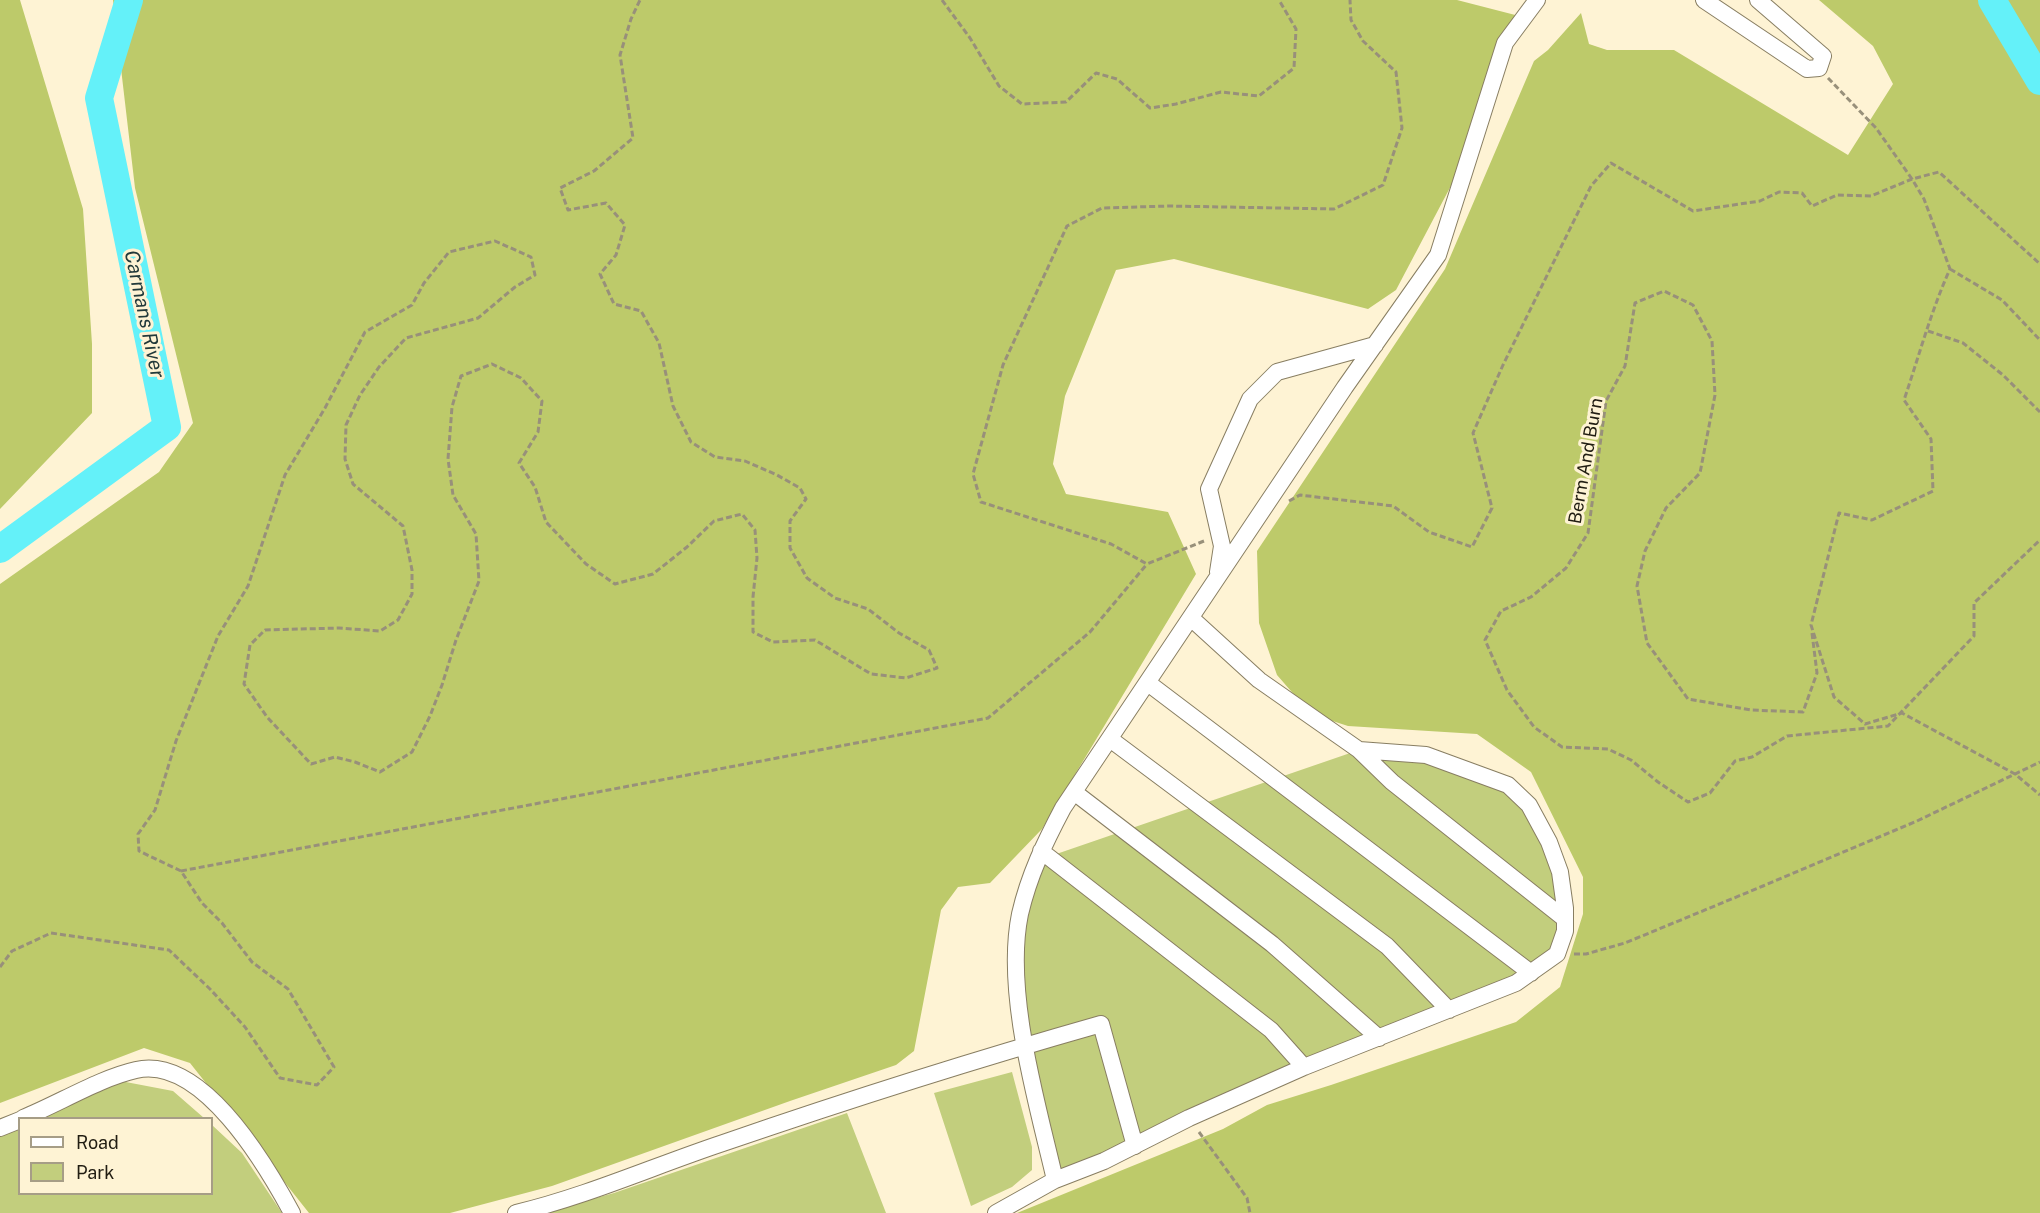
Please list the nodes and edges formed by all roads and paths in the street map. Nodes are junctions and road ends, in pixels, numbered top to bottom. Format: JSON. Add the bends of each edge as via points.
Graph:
{"nodes":[{"id":1,"x":640,"y":0,"type":"edge"},
{"id":2,"x":942,"y":0,"type":"edge"},
{"id":3,"x":1279,"y":0,"type":"edge"},
{"id":4,"x":1350,"y":0,"type":"edge"},
{"id":5,"x":1537,"y":0,"type":"edge"},
{"id":6,"x":1704,"y":0,"type":"edge"},
{"id":7,"x":1758,"y":0,"type":"edge"},
{"id":8,"x":1819,"y":68,"type":"junction"},
{"id":9,"x":1912,"y":179,"type":"junction"},
{"id":10,"x":2040,"y":264,"type":"edge"},
{"id":11,"x":1950,"y":269,"type":"junction"},
{"id":12,"x":1928,"y":331,"type":"junction"},
{"id":13,"x":2040,"y":340,"type":"edge"},
{"id":14,"x":1375,"y":345,"type":"junction"},
{"id":15,"x":2040,"y":412,"type":"edge"},
{"id":16,"x":1259,"y":514,"type":"junction"},
{"id":17,"x":1220,"y":533,"type":"junction"},
{"id":18,"x":2040,"y":540,"type":"edge"},
{"id":19,"x":1147,"y":564,"type":"junction"},
{"id":20,"x":1217,"y":578,"type":"junction"},
{"id":21,"x":1191,"y":618,"type":"junction"},
{"id":22,"x":1811,"y":625,"type":"junction"},
{"id":23,"x":1148,"y":683,"type":"junction"},
{"id":24,"x":1902,"y":713,"type":"junction"},
{"id":25,"x":1110,"y":739,"type":"junction"},
{"id":26,"x":1359,"y":750,"type":"junction"},
{"id":27,"x":2040,"y":762,"type":"edge"},
{"id":28,"x":2015,"y":774,"type":"junction"},
{"id":29,"x":1074,"y":792,"type":"junction"},
{"id":30,"x":2040,"y":795,"type":"edge"},
{"id":31,"x":1041,"y":851,"type":"junction"},
{"id":32,"x":181,"y":871,"type":"junction"},
{"id":33,"x":1565,"y":919,"type":"junction"},
{"id":34,"x":1557,"y":954,"type":"junction"},
{"id":35,"x":0,"y":968,"type":"edge"},
{"id":36,"x":1531,"y":973,"type":"junction"},
{"id":37,"x":1449,"y":1010,"type":"junction"},
{"id":38,"x":1379,"y":1038,"type":"junction"},
{"id":39,"x":1025,"y":1046,"type":"junction"},
{"id":40,"x":1304,"y":1067,"type":"junction"},
{"id":41,"x":25,"y":1117,"type":"edge"},
{"id":42,"x":1189,"y":1118,"type":"junction"},
{"id":43,"x":18,"y":1120,"type":"edge"},
{"id":44,"x":0,"y":1128,"type":"edge"},
{"id":45,"x":1135,"y":1146,"type":"junction"},
{"id":46,"x":1055,"y":1180,"type":"junction"},
{"id":47,"x":292,"y":1213,"type":"edge"},
{"id":48,"x":516,"y":1213,"type":"edge"},
{"id":49,"x":996,"y":1213,"type":"edge"},
{"id":50,"x":1250,"y":1213,"type":"edge"}],
"edges":[{"from":1,"to":32,"type":"path","via":[[620,55],[633,138],[594,171],[560,188],[568,210],[606,203],[625,225],[616,255],[600,274],[614,304],[641,311],[650,327],[658,343],[673,406],[691,442],[715,457],[745,461],[800,488],[806,499],[790,521],[790,548],[807,578],[835,598],[868,609],[929,650],[937,668],[906,678],[871,674],[815,640],[773,642],[753,632],[755,530],[742,514],[714,521],[653,574],[615,584],[586,564],[546,522],[535,487],[519,463],[538,432],[542,401],[521,378],[492,364],[461,376],[452,407],[448,459],[453,495],[476,534],[479,581],[430,716],[412,752],[380,772],[335,757],[310,764],[267,717],[244,684],[250,645],[265,630],[339,628],[380,632],[398,620],[412,594],[412,570],[403,526],[353,484],[345,459],[346,425],[379,367],[406,338],[478,318],[535,275],[531,257],[495,241],[449,252],[412,305],[365,332],[285,475],[249,586],[218,636],[176,741],[155,810],[138,834],[139,851]]},
{"from":2,"to":3,"type":"path","via":[[999,86],[1022,104],[1066,102],[1096,73],[1117,79],[1150,108],[1221,92],[1259,96],[1294,68],[1296,29]]},
{"from":4,"to":19,"type":"path","via":[[1351,20],[1363,41],[1396,72],[1402,128],[1383,185],[1334,209],[1102,208],[1067,226],[1003,365],[973,474],[981,502],[1111,544]]},
{"from":5,"to":14,"type":"lane","via":[[1505,43],[1438,255]]},
{"from":6,"to":8,"type":"lane","via":[[1807,69]]},
{"from":7,"to":8,"type":"lane","via":[[1823,56]]},
{"from":8,"to":9,"type":"path","via":[[1876,128]]},
{"from":9,"to":10,"type":"path","via":[[1939,172]]},
{"from":9,"to":11,"type":"path","via":[[1924,199]]},
{"from":9,"to":16,"type":"path","via":[[1870,196],[1836,195],[1812,206],[1802,193],[1779,192],[1760,201],[1693,211],[1611,163],[1591,186],[1473,433],[1492,508],[1472,547],[1429,532],[1393,506],[1300,495]]},
{"from":11,"to":12,"type":"path","via":[[1934,304]]},
{"from":11,"to":13,"type":"path","via":[[2002,300]]},
{"from":12,"to":15,"type":"path","via":[[1963,344],[2003,375]]},
{"from":12,"to":22,"type":"path","via":[[1904,400],[1931,439],[1933,491],[1872,519],[1839,513]]},
{"from":14,"to":16,"type":"lane"},
{"from":14,"to":17,"type":"lane","via":[[1277,372],[1250,399],[1209,489]]},
{"from":16,"to":20,"type":"lane"},
{"from":17,"to":19,"type":"path"},
{"from":17,"to":20,"type":"lane"},
{"from":18,"to":24,"type":"path","name":"Berm And Burn","via":[[1974,603],[1974,636]]},
{"from":19,"to":32,"type":"path","via":[[1090,632],[988,718]]},
{"from":20,"to":21,"type":"lane"},
{"from":21,"to":23,"type":"lane"},
{"from":21,"to":26,"type":"lane","via":[[1259,680]]},
{"from":22,"to":24,"type":"path","via":[[1834,698],[1865,724]]},
{"from":22,"to":24,"type":"path","name":"Berm And Burn","via":[[1817,674],[1803,712],[1751,710],[1688,699],[1647,643],[1637,586],[1646,550],[1666,508],[1700,473],[1715,395],[1712,341],[1693,305],[1664,291],[1635,303],[1625,366],[1606,401],[1588,533],[1566,568],[1532,597],[1501,611],[1485,640],[1506,690],[1534,727],[1562,747],[1608,749],[1631,760],[1688,802],[1710,793],[1735,761],[1752,757],[1787,735],[1888,726]]},
{"from":23,"to":25,"type":"lane"},
{"from":23,"to":36,"type":"lane"},
{"from":24,"to":28,"type":"path"},
{"from":25,"to":29,"type":"lane"},
{"from":25,"to":37,"type":"lane","via":[[1387,946]]},
{"from":26,"to":33,"type":"lane","via":[[1392,782]]},
{"from":26,"to":33,"type":"lane","via":[[1426,755],[1508,785],[1529,805],[1549,842],[1560,872]]},
{"from":27,"to":28,"type":"path"},
{"from":28,"to":30,"type":"path"},
{"from":28,"to":34,"type":"path","via":[[1917,821],[1625,943],[1586,954]]},
{"from":29,"to":31,"type":"lane"},
{"from":29,"to":38,"type":"lane","via":[[1272,944]]},
{"from":31,"to":39,"type":"lane","via":[[1020,915],[1016,961]]},
{"from":31,"to":40,"type":"lane","via":[[1271,1030]]},
{"from":32,"to":35,"type":"path","via":[[202,903],[252,962],[288,989],[334,1067],[317,1085],[280,1078],[245,1028],[169,950],[51,933],[12,951]]},
{"from":33,"to":34,"type":"lane"},
{"from":34,"to":36,"type":"lane"},
{"from":36,"to":37,"type":"lane"},
{"from":37,"to":38,"type":"lane"},
{"from":38,"to":40,"type":"lane"},
{"from":39,"to":45,"type":"lane","via":[[1101,1024]]},
{"from":39,"to":46,"type":"lane"},
{"from":39,"to":48,"type":"lane","via":[[722,1143],[558,1203]]},
{"from":40,"to":42,"type":"lane"},
{"from":41,"to":47,"type":"lane","via":[[106,1080],[157,1068],[181,1077],[204,1093],[232,1121]]},
{"from":42,"to":45,"type":"lane"},
{"from":42,"to":50,"type":"path","via":[[1247,1198]]},
{"from":43,"to":44,"type":"lane"},
{"from":45,"to":46,"type":"lane"},
{"from":46,"to":49,"type":"lane"}]}
